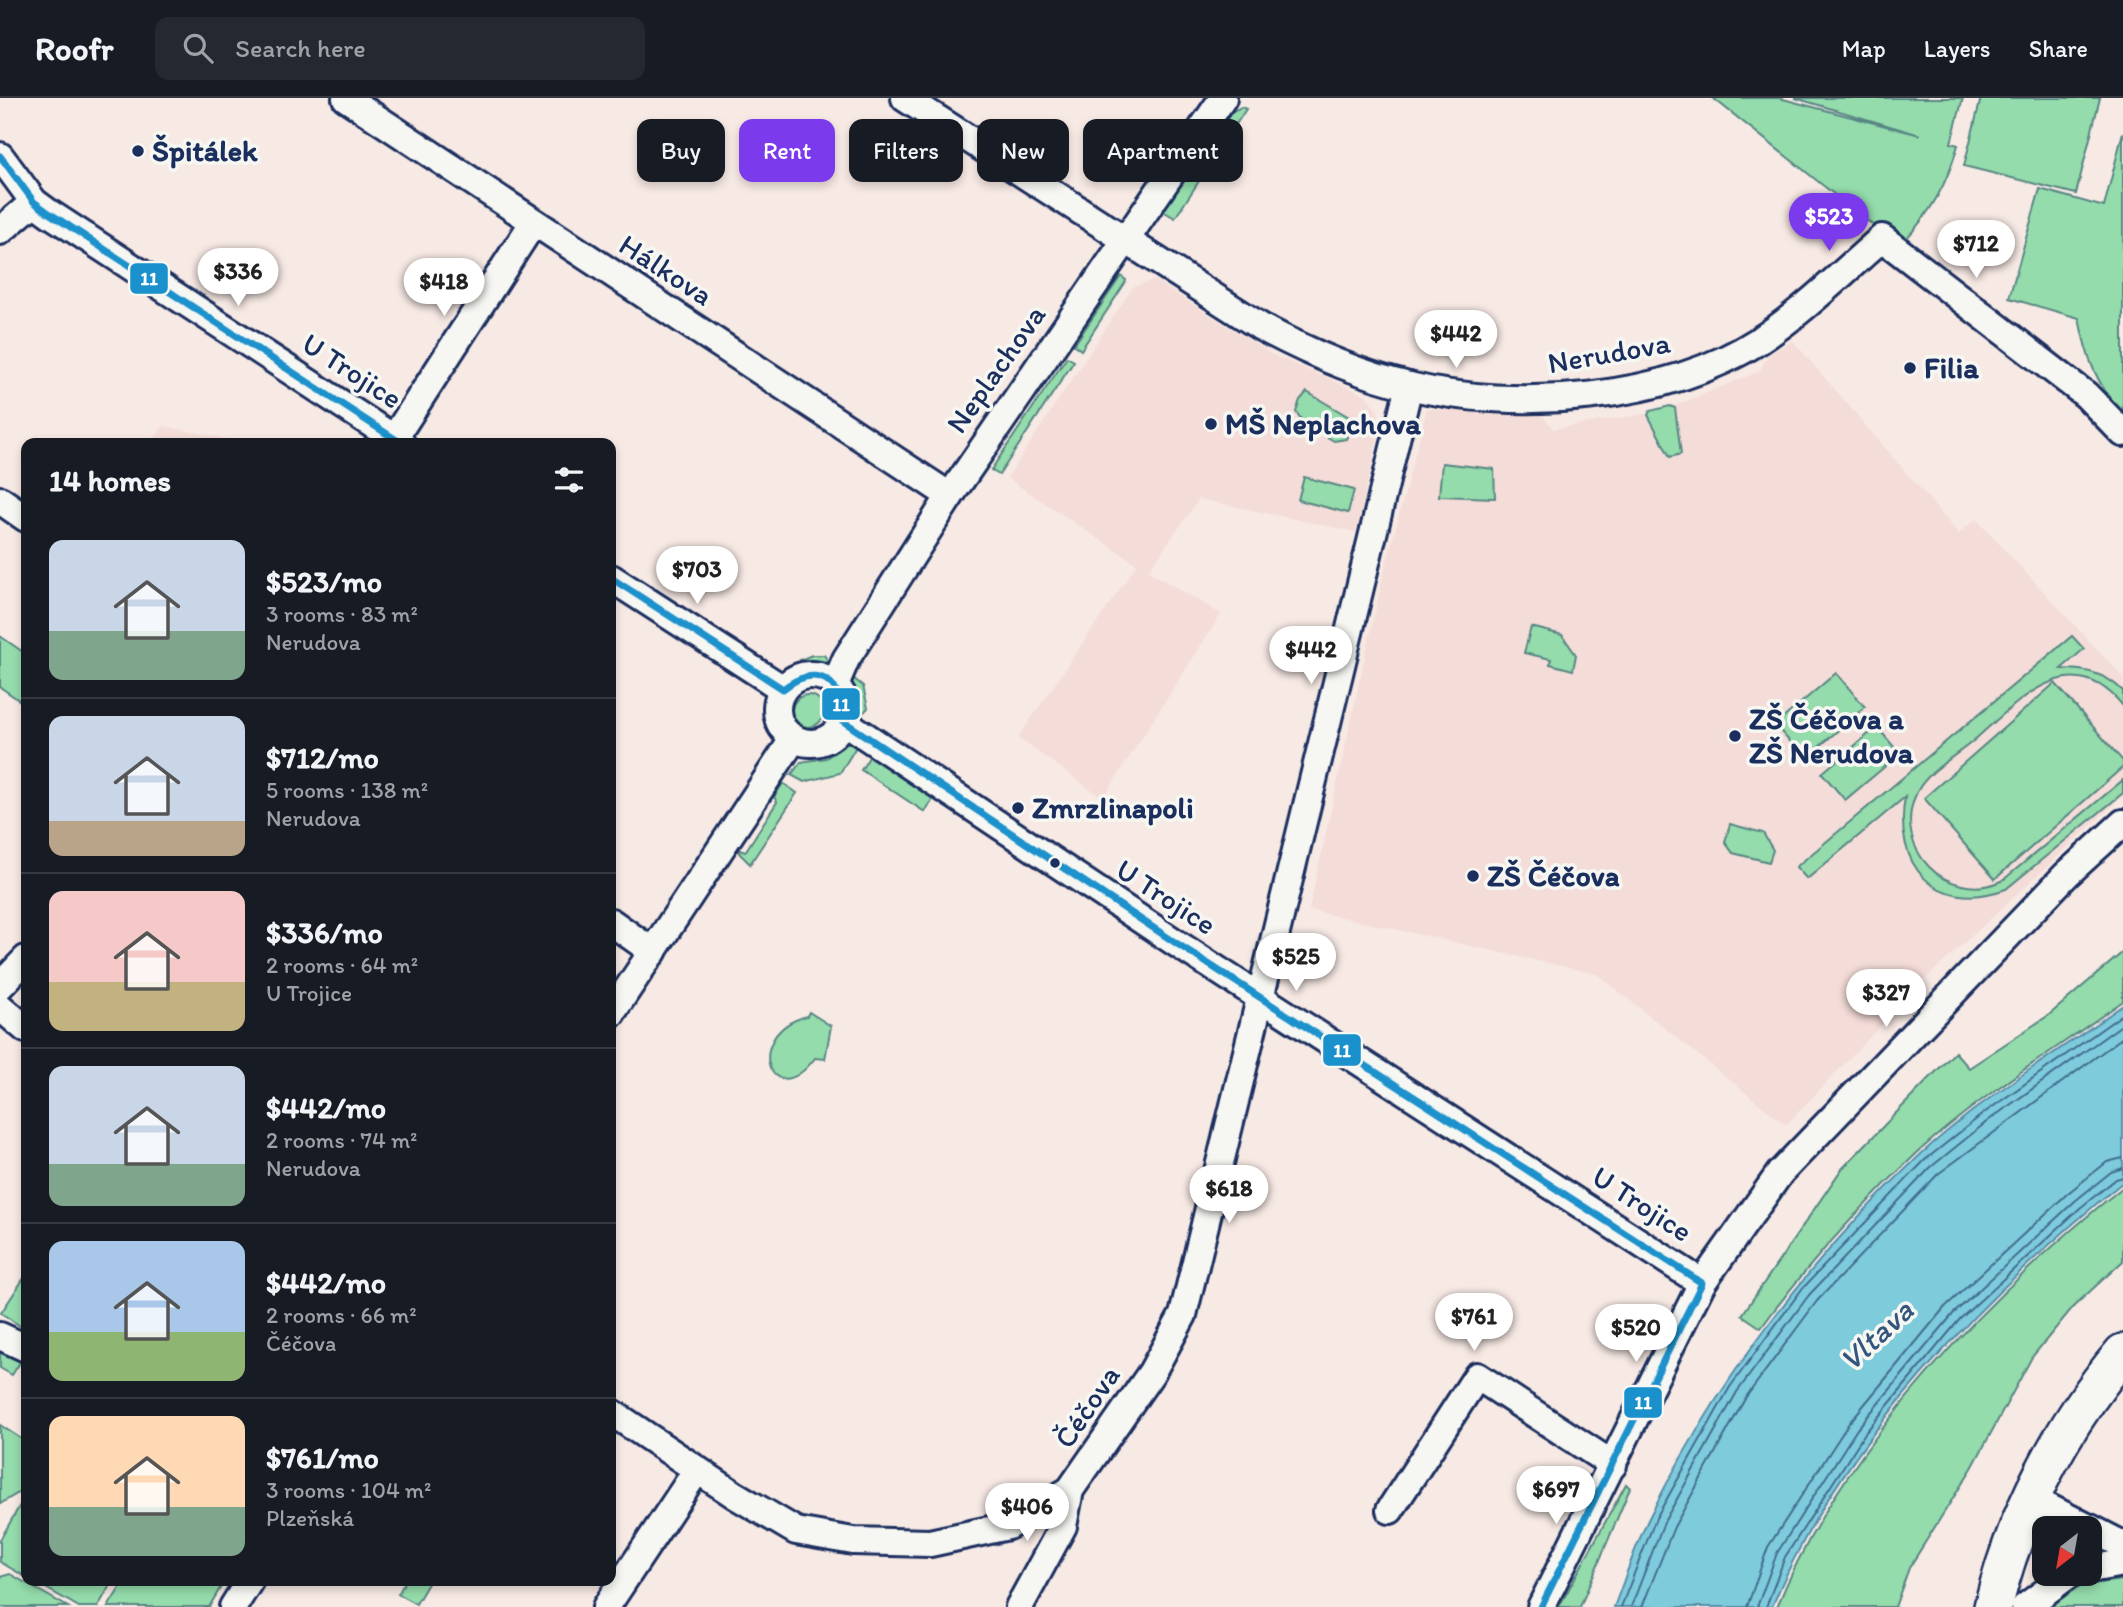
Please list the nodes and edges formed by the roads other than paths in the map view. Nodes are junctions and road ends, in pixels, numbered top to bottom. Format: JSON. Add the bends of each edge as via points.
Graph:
{"nodes":[{"id":1,"x":346,"y":98,"type":"edge"},
{"id":2,"x":905,"y":98,"type":"edge"},
{"id":3,"x":1223,"y":98,"type":"edge"},
{"id":4,"x":0,"y":156,"type":"edge"},
{"id":5,"x":34,"y":202,"type":"junction"},
{"id":6,"x":533,"y":223,"type":"junction"},
{"id":7,"x":0,"y":231,"type":"edge"},
{"id":8,"x":1125,"y":242,"type":"junction"},
{"id":9,"x":1409,"y":386,"type":"junction"},
{"id":10,"x":2123,"y":433,"type":"edge"},
{"id":11,"x":390,"y":438,"type":"edge"},
{"id":12,"x":397,"y":438,"type":"edge"},
{"id":13,"x":950,"y":496,"type":"junction"},
{"id":14,"x":0,"y":500,"type":"edge"},
{"id":15,"x":21,"y":515,"type":"edge"},
{"id":16,"x":616,"y":581,"type":"edge"},
{"id":17,"x":835,"y":685,"type":"junction"},
{"id":18,"x":783,"y":689,"type":"junction"},
{"id":19,"x":843,"y":721,"type":"junction"},
{"id":20,"x":794,"y":738,"type":"junction"},
{"id":21,"x":2123,"y":823,"type":"edge"},
{"id":22,"x":616,"y":926,"type":"edge"},
{"id":23,"x":653,"y":952,"type":"junction"},
{"id":24,"x":21,"y":964,"type":"edge"},
{"id":25,"x":0,"y":986,"type":"edge"},
{"id":26,"x":1259,"y":998,"type":"junction"},
{"id":27,"x":0,"y":1007,"type":"edge"},
{"id":28,"x":616,"y":1007,"type":"edge"},
{"id":29,"x":21,"y":1025,"type":"edge"},
{"id":30,"x":1702,"y":1283,"type":"junction"},
{"id":31,"x":0,"y":1336,"type":"edge"},
{"id":32,"x":21,"y":1346,"type":"edge"},
{"id":33,"x":2123,"y":1353,"type":"edge"},
{"id":34,"x":616,"y":1415,"type":"edge"},
{"id":35,"x":1613,"y":1465,"type":"junction"},
{"id":36,"x":697,"y":1470,"type":"junction"},
{"id":37,"x":1070,"y":1490,"type":"junction"},
{"id":38,"x":2030,"y":1498,"type":"junction"},
{"id":39,"x":1390,"y":1510,"type":"dead end"},
{"id":40,"x":2065,"y":1516,"type":"edge"},
{"id":41,"x":2102,"y":1534,"type":"edge"},
{"id":42,"x":2123,"y":1545,"type":"edge"},
{"id":43,"x":2123,"y":1563,"type":"edge"},
{"id":44,"x":2102,"y":1567,"type":"edge"},
{"id":45,"x":246,"y":1586,"type":"edge"},
{"id":46,"x":2053,"y":1586,"type":"edge"},
{"id":47,"x":233,"y":1607,"type":"edge"},
{"id":48,"x":606,"y":1607,"type":"edge"},
{"id":49,"x":1019,"y":1607,"type":"edge"},
{"id":50,"x":1541,"y":1607,"type":"edge"},
{"id":51,"x":1993,"y":1607,"type":"edge"},
{"id":52,"x":2025,"y":1607,"type":"edge"}],
"edges":[{"from":1,"to":6,"type":"street","name":"Hálkova"},
{"from":2,"to":8,"type":"street","name":"Nerudova"},
{"from":3,"to":8,"type":"street","name":"Neplachova"},
{"from":4,"to":5,"type":"street","name":"U Trojice"},
{"from":5,"to":7,"type":"street"},
{"from":5,"to":11,"type":"street","name":"U Trojice"},
{"from":6,"to":12,"type":"street"},
{"from":6,"to":13,"type":"street","name":"Hálkova"},
{"from":8,"to":9,"type":"street","name":"Nerudova","via":[[1309,352]]},
{"from":8,"to":13,"type":"street","name":"Neplachova"},
{"from":9,"to":10,"type":"street","name":"Nerudova","via":[[1545,399],[1623,390],[1682,375],[1759,341],[1882,238],[2086,395]]},
{"from":9,"to":26,"type":"street","name":"Čéčova"},
{"from":13,"to":17,"type":"street","name":"Neplachova","via":[[846,659]]},
{"from":14,"to":15,"type":"street"},
{"from":16,"to":18,"type":"street"},
{"from":17,"to":18,"type":"street","via":[[807,675]]},
{"from":17,"to":19,"type":"street","via":[[844,703]]},
{"from":18,"to":20,"type":"street","via":[[778,699],[779,721]]},
{"from":19,"to":20,"type":"street","via":[[826,739],[804,742]]},
{"from":19,"to":26,"type":"street","name":"U Trojice"},
{"from":20,"to":23,"type":"street"},
{"from":21,"to":30,"type":"street","via":[[2066,876],[1780,1173]]},
{"from":22,"to":23,"type":"street"},
{"from":23,"to":28,"type":"street"},
{"from":24,"to":25,"type":"street"},
{"from":26,"to":30,"type":"street","name":"U Trojice"},
{"from":26,"to":37,"type":"street","name":"Čéčova","via":[[1183,1315],[1152,1371]]},
{"from":27,"to":29,"type":"street"},
{"from":30,"to":35,"type":"street"},
{"from":31,"to":32,"type":"street"},
{"from":33,"to":38,"type":"main road","via":[[2066,1433]]},
{"from":34,"to":36,"type":"street","name":"Čéčova"},
{"from":35,"to":39,"type":"street","via":[[1477,1376]]},
{"from":35,"to":50,"type":"street"},
{"from":36,"to":37,"type":"street","name":"Čéčova","via":[[796,1531],[853,1541],[930,1543],[1009,1526]]},
{"from":36,"to":48,"type":"street"},
{"from":37,"to":49,"type":"street","name":"Čéčova","via":[[1063,1526]]},
{"from":38,"to":40,"type":"street"},
{"from":38,"to":51,"type":"main road","via":[[2003,1566]]},
{"from":41,"to":42,"type":"street"},
{"from":43,"to":44,"type":"street"},
{"from":45,"to":47,"type":"street"},
{"from":46,"to":52,"type":"street"}]}
